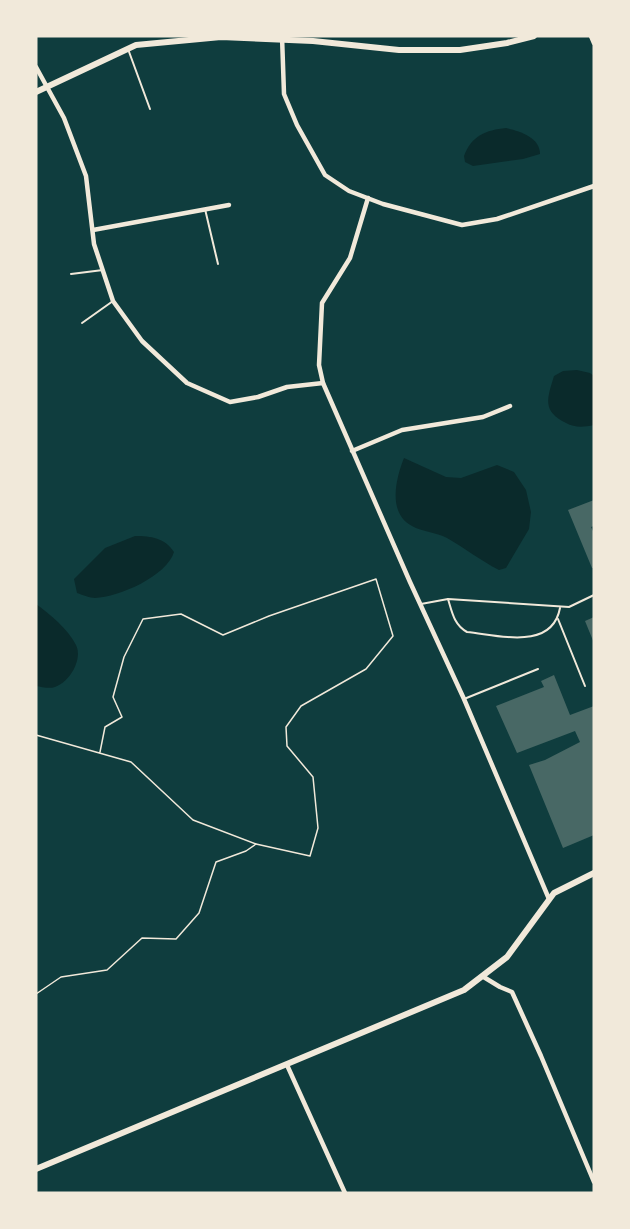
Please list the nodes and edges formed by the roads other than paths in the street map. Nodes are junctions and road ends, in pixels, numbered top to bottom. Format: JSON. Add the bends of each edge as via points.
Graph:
{"nodes":[{"id":1,"x":534,"y":36,"type":"edge"},
{"id":2,"x":591,"y":36,"type":"edge"},
{"id":3,"x":282,"y":38,"type":"edge"},
{"id":4,"x":594,"y":43,"type":"edge"},
{"id":5,"x":128,"y":49,"type":"junction"},
{"id":6,"x":36,"y":67,"type":"edge"},
{"id":7,"x":47,"y":86,"type":"junction"},
{"id":8,"x":36,"y":92,"type":"edge"},
{"id":9,"x":150,"y":109,"type":"dead end"},
{"id":10,"x":594,"y":186,"type":"edge"},
{"id":11,"x":368,"y":198,"type":"junction"},
{"id":12,"x":229,"y":205,"type":"dead end"},
{"id":13,"x":205,"y":209,"type":"junction"},
{"id":14,"x":93,"y":230,"type":"junction"},
{"id":15,"x":218,"y":264,"type":"dead end"},
{"id":16,"x":103,"y":270,"type":"junction"},
{"id":17,"x":71,"y":274,"type":"dead end"},
{"id":18,"x":113,"y":301,"type":"junction"},
{"id":19,"x":82,"y":323,"type":"dead end"},
{"id":20,"x":323,"y":383,"type":"junction"},
{"id":21,"x":510,"y":406,"type":"dead end"},
{"id":22,"x":352,"y":451,"type":"junction"},
{"id":23,"x":594,"y":595,"type":"edge"},
{"id":24,"x":448,"y":599,"type":"junction"},
{"id":25,"x":420,"y":604,"type":"junction"},
{"id":26,"x":560,"y":607,"type":"junction"},
{"id":27,"x":558,"y":619,"type":"junction"},
{"id":28,"x":538,"y":669,"type":"dead end"},
{"id":29,"x":585,"y":686,"type":"dead end"},
{"id":30,"x":464,"y":699,"type":"junction"},
{"id":31,"x":594,"y":873,"type":"edge"},
{"id":32,"x":549,"y":899,"type":"junction"},
{"id":33,"x":482,"y":976,"type":"junction"},
{"id":34,"x":287,"y":1065,"type":"junction"},
{"id":35,"x":36,"y":1168,"type":"edge"},
{"id":36,"x":594,"y":1182,"type":"edge"},
{"id":37,"x":345,"y":1193,"type":"edge"}],
"edges":[{"from":1,"to":3,"type":"street","via":[[460,50],[399,50]]},
{"from":2,"to":4,"type":"street"},
{"from":3,"to":5,"type":"street","via":[[221,38],[136,45]]},
{"from":3,"to":11,"type":"street","via":[[284,94],[297,125],[325,175]]},
{"from":5,"to":7,"type":"street"},
{"from":5,"to":9,"type":"lane"},
{"from":6,"to":7,"type":"street"},
{"from":7,"to":8,"type":"street"},
{"from":7,"to":14,"type":"street","via":[[86,176]]},
{"from":10,"to":11,"type":"street","via":[[497,219],[462,225]]},
{"from":11,"to":20,"type":"street","via":[[350,258],[322,303],[319,365]]},
{"from":12,"to":13,"type":"street"},
{"from":13,"to":14,"type":"street"},
{"from":13,"to":15,"type":"lane"},
{"from":14,"to":16,"type":"street"},
{"from":16,"to":17,"type":"lane"},
{"from":16,"to":18,"type":"street"},
{"from":18,"to":19,"type":"lane"},
{"from":18,"to":20,"type":"street","via":[[142,341],[187,383],[230,402],[287,387]]},
{"from":20,"to":22,"type":"street"},
{"from":21,"to":22,"type":"street","via":[[483,417],[402,430]]},
{"from":22,"to":25,"type":"street"},
{"from":23,"to":26,"type":"lane"},
{"from":24,"to":25,"type":"lane"},
{"from":24,"to":26,"type":"lane"},
{"from":24,"to":27,"type":"lane","via":[[456,623],[467,632],[532,637],[550,629]]},
{"from":25,"to":30,"type":"street"},
{"from":26,"to":27,"type":"lane"},
{"from":27,"to":29,"type":"lane"},
{"from":28,"to":30,"type":"lane"},
{"from":30,"to":32,"type":"street"},
{"from":31,"to":32,"type":"street"},
{"from":32,"to":33,"type":"street","via":[[507,957]]},
{"from":33,"to":34,"type":"street","via":[[464,990]]},
{"from":33,"to":36,"type":"street","via":[[512,992]]},
{"from":34,"to":35,"type":"street"},
{"from":34,"to":37,"type":"street"}]}
